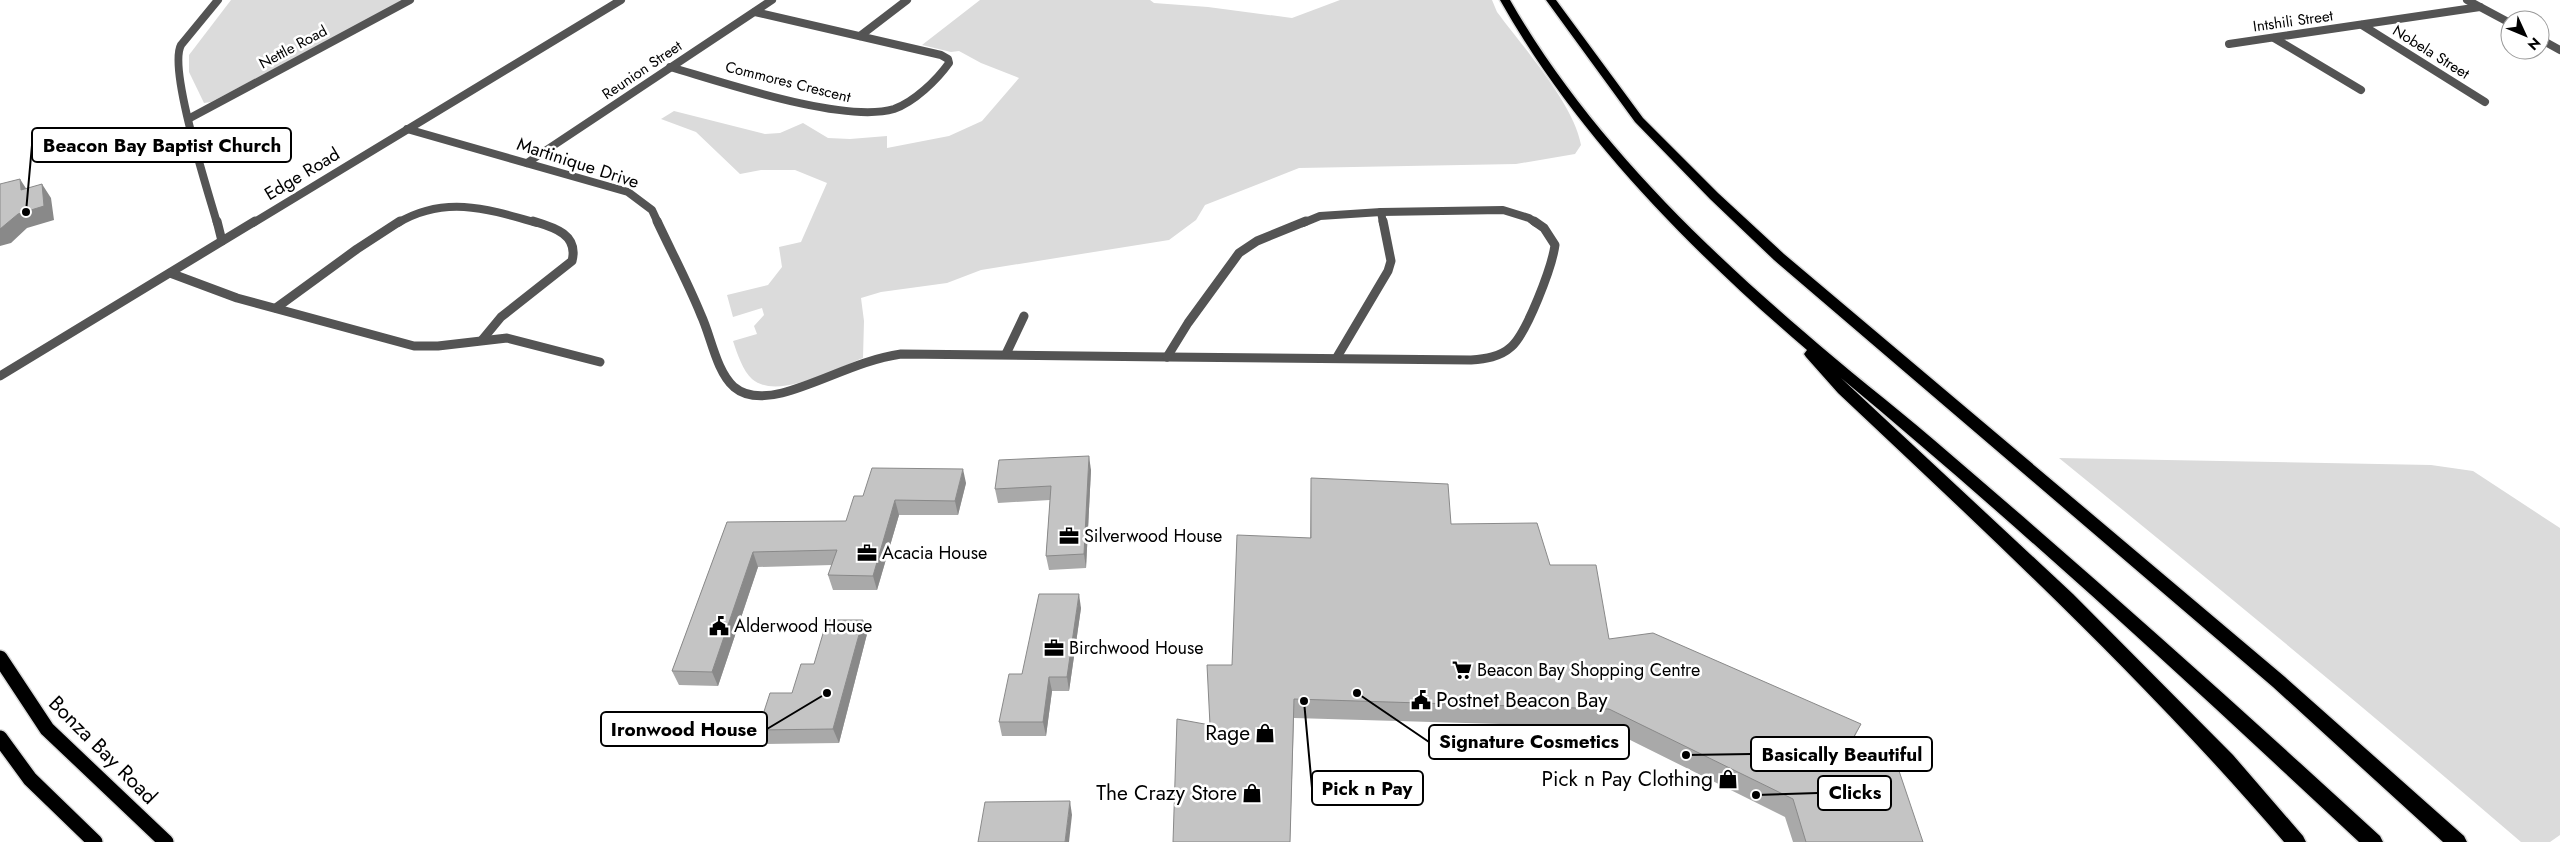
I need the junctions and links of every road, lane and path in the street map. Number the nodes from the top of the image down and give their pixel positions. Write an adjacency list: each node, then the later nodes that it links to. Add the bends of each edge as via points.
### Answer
1 (218, 0): 19 (street, via 177,52 182,94)
2 (410, 0): 19 (street, Nettle Road)
3 (621, 0): 20 (street, Edge Road)
4 (772, 0): 10 (street, Reunion Street)
5 (907, 0): 13 (street)
6 (1505, 0): 27 (highway, via 1541,60 1591,124 1720,263)
7 (1551, 0): 40 (highway, via 1639,120 1779,257 2279,682)
8 (2468, 0): 9 (street)
9 (2480, 7): 11 (street); 12 (street, Intshili Street)
10 (755, 12): 13 (street, Commores Crescent); 16 (street, Reunion Street)
11 (2500, 18)
12 (2362, 25): 14 (street, Intshili Street); 18 (street, Nobela Street)
13 (860, 36): 16 (street, Commores Crescent, via 941,56 949,63 902,105 870,113 837,110)
14 (2274, 38): 15 (street, Intshili Street); 17 (street)
15 (2230, 44)
16 (670, 67): 21 (street, Reunion Street)
17 (2361, 90)
18 (2485, 102)
19 (190, 118): 23 (street)
20 (407, 129): 21 (street, Martinique Drive); 23 (street, Edge Road)
21 (526, 163): 29 (street, Martinique Drive, via 628,192 652,210 730,383 746,394 791,391 860,361 880,356)
22 (1381, 212): 30 (street, via 1320,216 1248,246 1188,323); 31 (street, via 1390,251 1389,266); 31 (street, Martinique Drive, via 1513,211 1544,228 1551,236 1556,252 1515,346 1506,352 1492,358 1472,360)
23 (222, 241): 24 (street, Edge Road)
24 (170, 273): 25 (street, via 237,298); 33 (street, Edge Road)
25 (276, 308): 28 (street, via 414,346 439,347); 28 (street, via 402,220 428,208 466,206 560,230 573,245 575,254 572,262 501,316)
26 (1024, 316): 29 (street)
27 (1798, 334): 38 (highway, via 1817,362 1843,390 2067,599 2226,761); 39 (highway, via 2058,556)
28 (482, 340): 32 (street, via 519,340)
29 (1006, 354): 30 (street, Martinique Drive)
30 (1167, 357): 31 (street, Martinique Drive)
31 (1337, 357)
32 (600, 362)
33 (0, 376)
34 (0, 658): 37 (main road, Bonza Bay Road, via 47,729)
35 (0, 738): 36 (main road, via 30,779)
36 (95, 842)
37 (166, 842)
38 (2296, 842)
39 (2373, 842)
40 (2457, 842)

